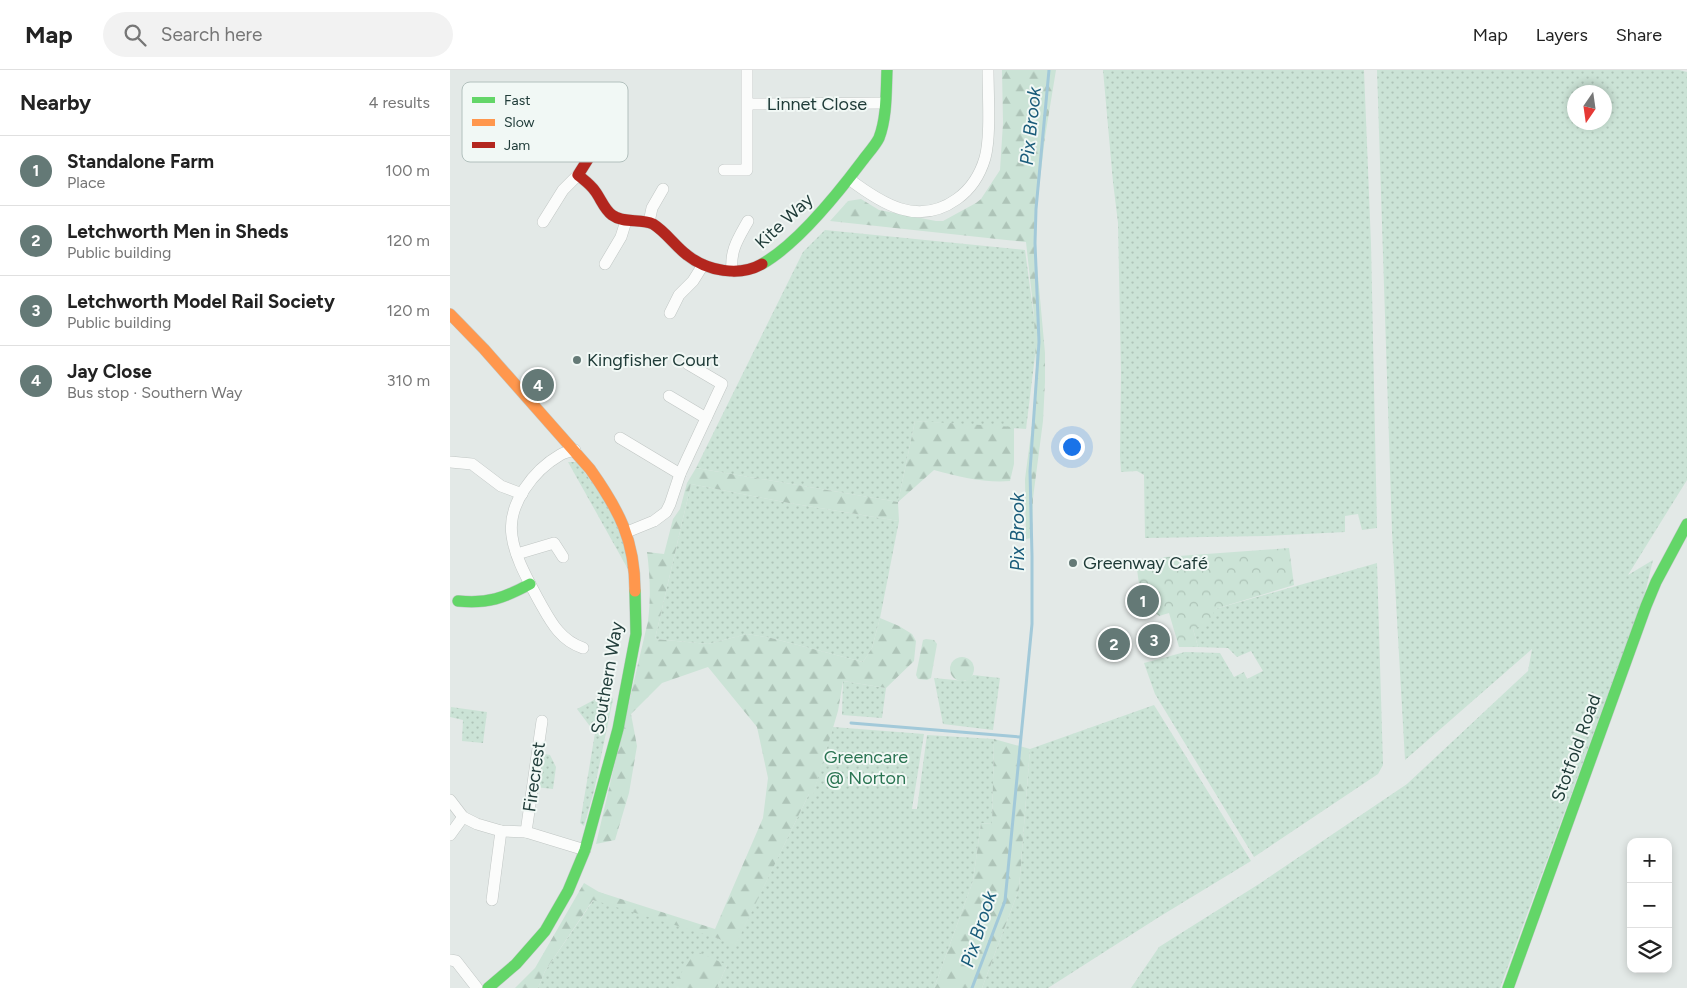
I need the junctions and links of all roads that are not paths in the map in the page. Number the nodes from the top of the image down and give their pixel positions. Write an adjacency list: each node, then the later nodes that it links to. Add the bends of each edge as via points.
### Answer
1 (747, 70): 5 (street, Linnet Close)
2 (887, 70): 4 (street, Kite Way)
3 (988, 70): 9 (street, via 985,158 979,175 963,195 940,208 918,212 887,204)
4 (885, 103): 5 (street, Linnet Close); 9 (street, Kite Way, via 884,122 878,140)
5 (748, 104): 7 (street, Linnet Close, via 747,170)
6 (586, 162): 8 (street)
7 (724, 170)
8 (578, 176): 11 (street, via 591,186 611,215); 13 (street, via 563,190)
9 (850, 179): 17 (street, Kite Way, via 774,257 746,270)
10 (662, 188): 14 (street)
11 (626, 221): 14 (street); 15 (street, via 621,237)
12 (748, 221): 17 (street, Kite Way, via 733,248)
13 (543, 222)
14 (649, 222): 16 (street, Kite Way)
15 (605, 264)
16 (703, 265): 17 (street, Kite Way); 18 (street, via 679,295)
17 (732, 271)
18 (670, 313)
19 (450, 314): 24 (street, Southern Way)
20 (688, 364): 22 (street, via 722,384)
21 (668, 396): 22 (street)
22 (706, 418): 26 (street)
23 (620, 438): 26 (street)
24 (575, 450): 27 (street, via 561,454 544,468); 29 (street, Southern Way, via 604,489)
25 (450, 462): 27 (street, via 472,464 502,486)
26 (680, 474): 29 (street, via 666,512 654,521)
27 (522, 494): 30 (street, via 512,526)
28 (1687, 524): 46 (street, Stotfold Road, via 1646,606)
29 (627, 532): 41 (street, Southern Way, via 635,568 636,634 618,729)
30 (516, 554): 31 (street, via 554,543); 32 (street)
31 (563, 557)
32 (530, 584): 33 (street, via 489,603); 34 (street, via 559,633)
33 (458, 601)
34 (584, 648)
35 (542, 721): 39 (street, Firecrest)
36 (450, 800): 37 (street)
37 (463, 817): 38 (street, Firecrest); 40 (street)
38 (501, 830): 39 (street, Firecrest); 42 (street)
39 (526, 832): 41 (street, Firecrest)
40 (450, 835)
41 (584, 850): 45 (street, Southern Way, via 568,891 545,931 516,964)
42 (492, 900)
43 (450, 960): 44 (street, via 456,961)
44 (477, 988)
45 (488, 988)
46 (1508, 988)

